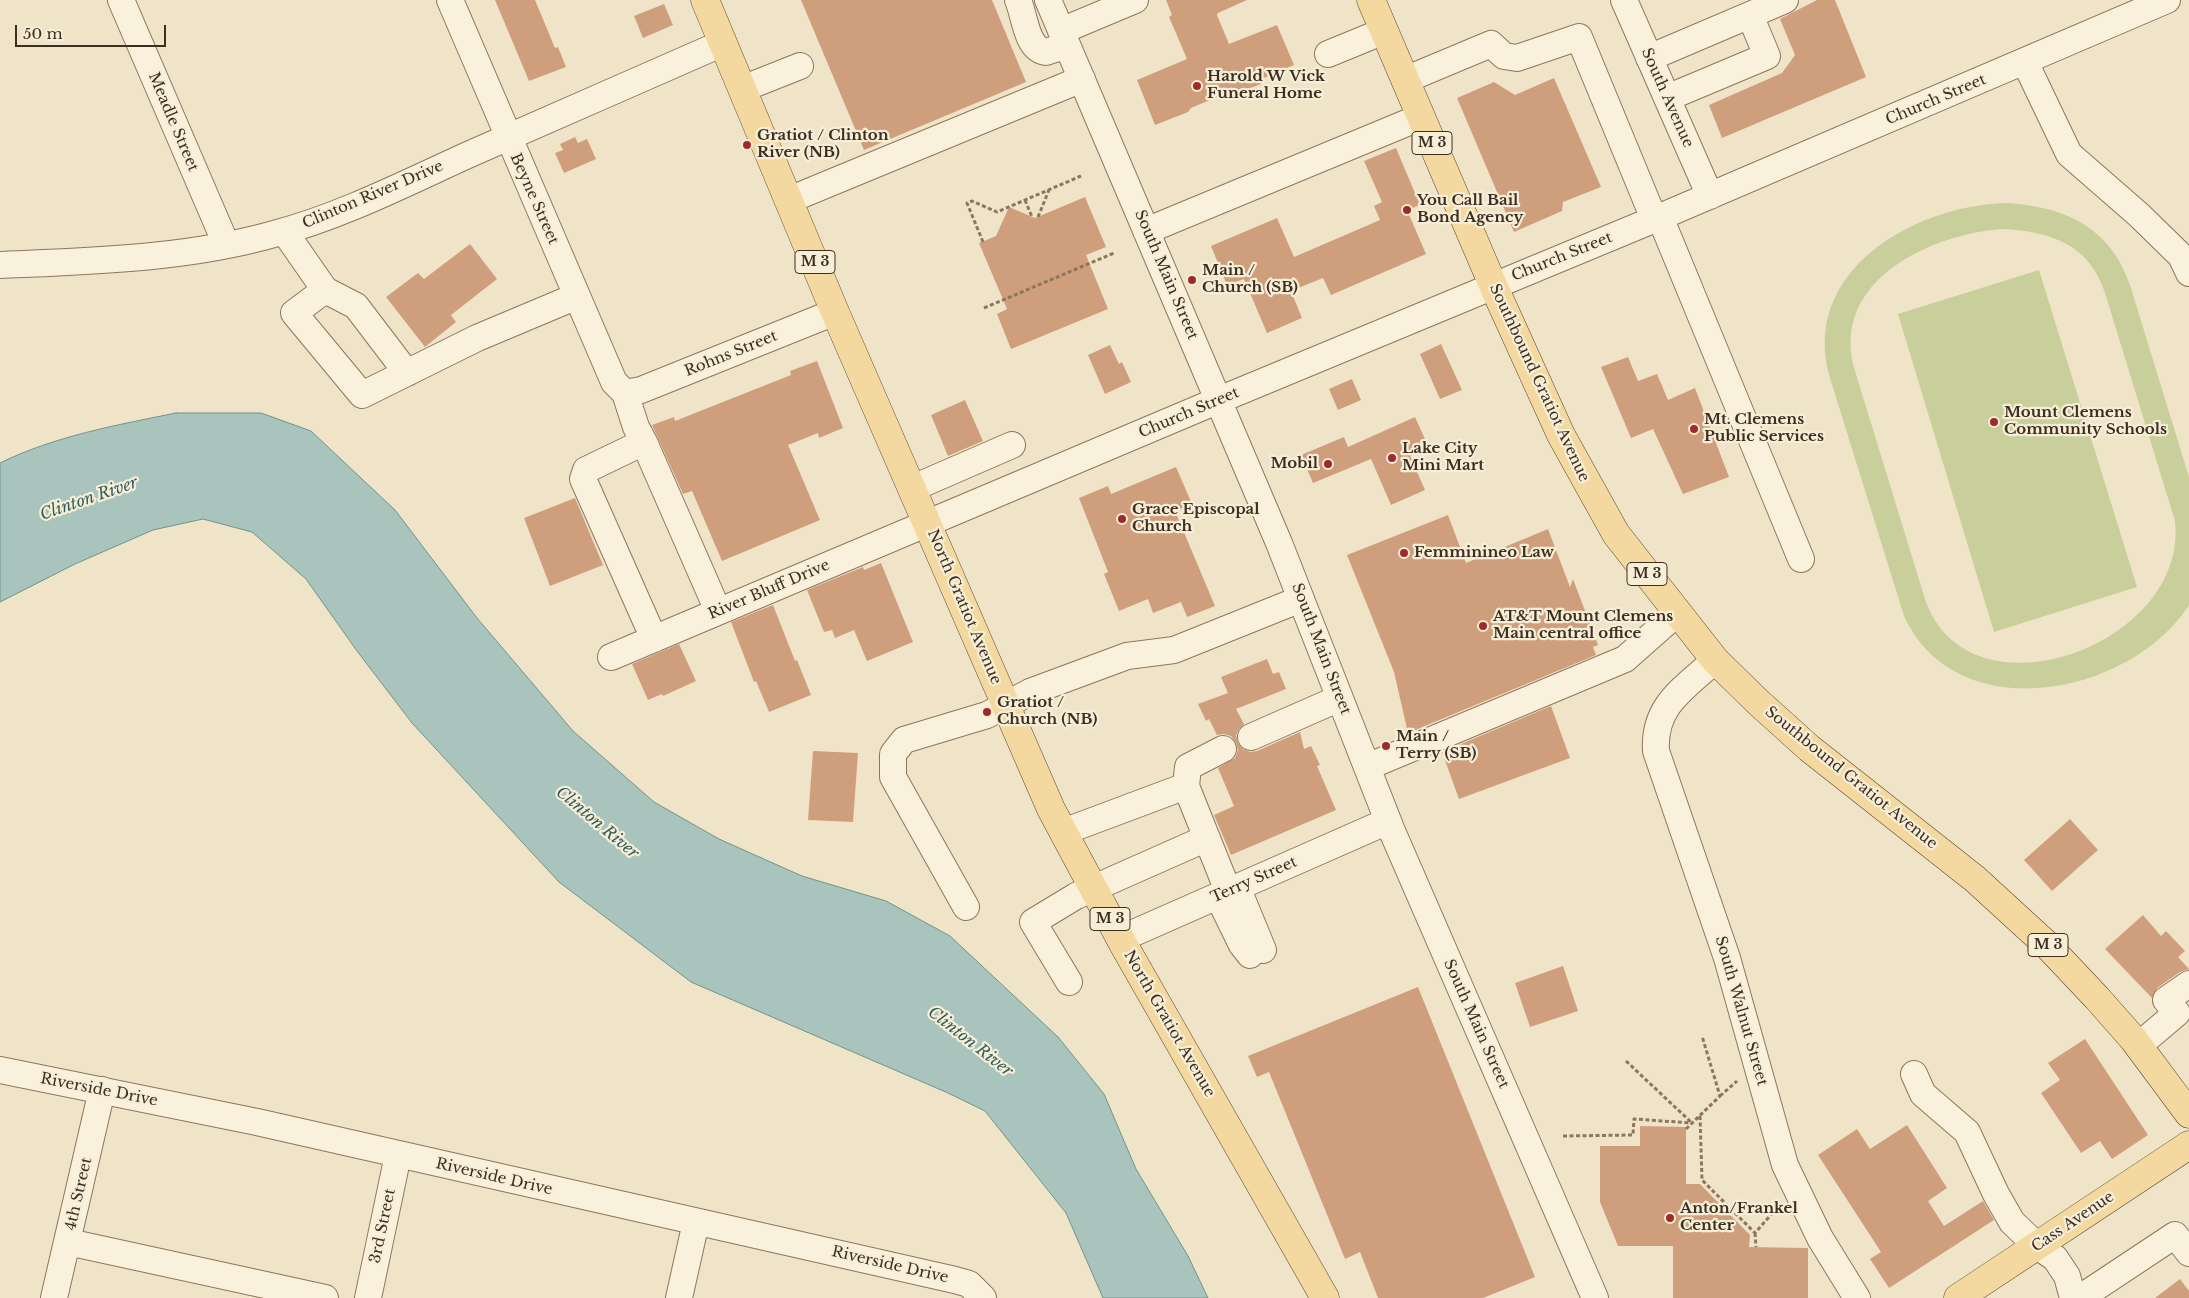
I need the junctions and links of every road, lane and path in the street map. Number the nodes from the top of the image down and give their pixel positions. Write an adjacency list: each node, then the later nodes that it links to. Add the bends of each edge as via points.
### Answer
1 (121, 0): 36 (street, Meadle Street)
2 (450, 0): 24 (street, Beyne Street)
3 (705, 0): 14 (main road, North Gratiot Avenue / M 3)
4 (1018, 0): 13 (street, via 1030,40 1038,49 1046,52)
5 (1048, 0): 13 (street, South Main Street)
6 (1136, 0): 13 (street)
7 (1371, 0): 12 (main road, Southbound Gratiot Avenue / M 3)
8 (1624, 0): 16 (street, South Avenue)
9 (1785, 0): 11 (street)
10 (2168, 0): 17 (street, Church Street)
11 (1750, 15): 16 (street); 22 (street, via 1767,56)
12 (1384, 31): 15 (street); 20 (main road, Southbound Gratiot Avenue / M 3)
13 (1064, 38): 19 (street, South Main Street)
14 (723, 44): 21 (main road, North Gratiot Avenue / M 3); 24 (street, Clinton River Drive)
15 (1328, 54)
16 (1650, 58): 22 (street, South Avenue)
17 (2025, 62): 27 (street, Church Street); 39 (street, via 2069,154 2181,256)
18 (800, 66): 21 (street)
19 (1082, 78): 28 (street); 34 (street, South Main Street)
20 (1405, 80): 23 (main road, Southbound Gratiot Avenue / M 3); 32 (street, via 1491,44 1504,56 1517,58 1579,37)
21 (742, 89): 28 (main road, North Gratiot Avenue / M 3)
22 (1667, 98): 27 (street, South Avenue)
23 (1421, 117): 34 (street); 40 (main road, Southbound Gratiot Avenue / M 3)
24 (508, 138): 33 (street, Clinton River Drive, via 360,204); 42 (street, Beyne Street)
25 (1081, 176): 26 (path)
26 (1049, 190): 29 (path); 30 (path)
27 (1710, 196): 32 (street, Church Street)
28 (788, 200): 44 (main road, North Gratiot Avenue / M 3)
29 (1024, 200): 30 (path, via 1032,217); 35 (path, via 997,212 972,201 967,203)
30 (1040, 212): 31 (path)
31 (1038, 217)
32 (1657, 218): 40 (street, Church Street); 52 (street)
33 (284, 231): 36 (street, Clinton River Drive); 41 (street)
34 (1146, 231): 47 (street, South Main Street)
35 (983, 242)
36 (226, 244): 38 (street, Clinton River Drive, via 194,251 105,260)
37 (1114, 253): 43 (path)
38 (0, 265)
39 (2189, 273)
40 (1492, 286): 47 (street, Church Street); 55 (main road, Southbound Gratiot Avenue / M 3, via 1586,483 1616,534)
41 (325, 290): 45 (street, via 356,306); 45 (street, via 294,313 362,395)
42 (576, 296): 45 (street, via 477,338); 46 (street, Beyne Street, via 614,382)
43 (984, 308)
44 (835, 312): 46 (street, Rohns Street, via 641,390); 50 (main road, North Gratiot Avenue / M 3)
45 (407, 373)
46 (625, 393): 48 (street, Beyne Street)
47 (1219, 400): 51 (street, Church Street); 53 (street, South Main Street)
48 (644, 442): 54 (street, Beyne Street); 56 (street, via 586,470 583,479)
49 (1012, 445): 50 (street)
50 (913, 488): 51 (main road, North Gratiot Avenue / M 3)
51 (928, 523): 54 (street, River Bluff Drive); 60 (main road, North Gratiot Avenue / M 3)
52 (1801, 559)
53 (1301, 599): 59 (street, South Main Street); 60 (street, via 1174,650 1127,656 1030,692)
54 (718, 611): 56 (street, River Bluff Drive)
55 (1677, 613): 58 (main road, Southbound Gratiot Avenue / M 3); 63 (street, via 1625,659)
56 (654, 639): 57 (street, River Bluff Drive)
57 (611, 657)
58 (1716, 660): 76 (main road, Southbound Gratiot Avenue / M 3, via 1809,748 1975,879 2046,944); 105 (street, South Walnut Street, via 1665,707 1655,738 1658,761 1727,958 1785,1165 1820,1238)
59 (1340, 698): 61 (street); 63 (street, South Main Street)
60 (1007, 706): 66 (main road, North Gratiot Avenue / M 3); 70 (street, via 987,716 904,740 893,754 893,777)
61 (1251, 737)
62 (1223, 749): 64 (street, via 1188,767)
63 (1367, 767): 65 (street, South Main Street)
64 (1186, 786): 66 (street); 67 (street)
65 (1388, 821): 69 (street, Terry Street); 104 (street, South Main Street)
66 (1063, 832): 68 (main road, North Gratiot Avenue / M 3)
67 (1207, 838): 68 (street); 69 (street)
68 (1093, 888): 71 (main road, North Gratiot Avenue / M 3); 73 (street, via 1033,922)
69 (1228, 891): 71 (street, Terry Street); 72 (street)
70 (966, 907)
71 (1120, 939): 103 (main road, North Gratiot Avenue / M 3)
72 (1257, 953)
73 (1068, 982)
74 (2189, 984): 76 (street, via 2166,1000 2177,1013)
75 (1702, 1036): 82 (path)
76 (2138, 1046): 83 (main road, Southbound Gratiot Avenue / M 3)
77 (1626, 1061): 85 (path)
78 (0, 1070): 81 (street, Riverside Drive)
79 (1914, 1074): 94 (street, via 1923,1094 1968,1132 2012,1222)
80 (1737, 1081): 82 (path)
81 (102, 1090): 89 (street, Riverside Drive); 93 (street, 4th Street)
82 (1720, 1096): 84 (path)
83 (2189, 1114)
84 (1700, 1116): 85 (path); 92 (path, via 1702,1180)
85 (1692, 1123): 86 (path); 87 (path, via 1634,1119 1633,1135)
86 (1686, 1129)
87 (1563, 1136)
88 (2189, 1145): 94 (main road, Cass Avenue)
89 (398, 1155): 91 (street, Riverside Drive); 100 (street, 3rd Street)
90 (1775, 1210): 92 (path)
91 (696, 1222): 101 (street); 102 (street, Riverside Drive, via 955,1280 969,1284)
92 (1755, 1233): 95 (path)
93 (68, 1242): 98 (street, 4th Street); 99 (street)
94 (2037, 1246): 97 (main road, Cass Avenue); 107 (street, via 2055,1258 2067,1276)
95 (1756, 1247)
96 (2189, 1253): 108 (street, via 2175,1235)
97 (1987, 1290): 106 (main road, Cass Avenue)
98 (54, 1298)
99 (325, 1298)
100 (368, 1298)
101 (679, 1298)
102 (983, 1298)
103 (1325, 1298)
104 (1595, 1298)
105 (1857, 1298)
106 (1958, 1298)
107 (2072, 1298)
108 (2080, 1298)

